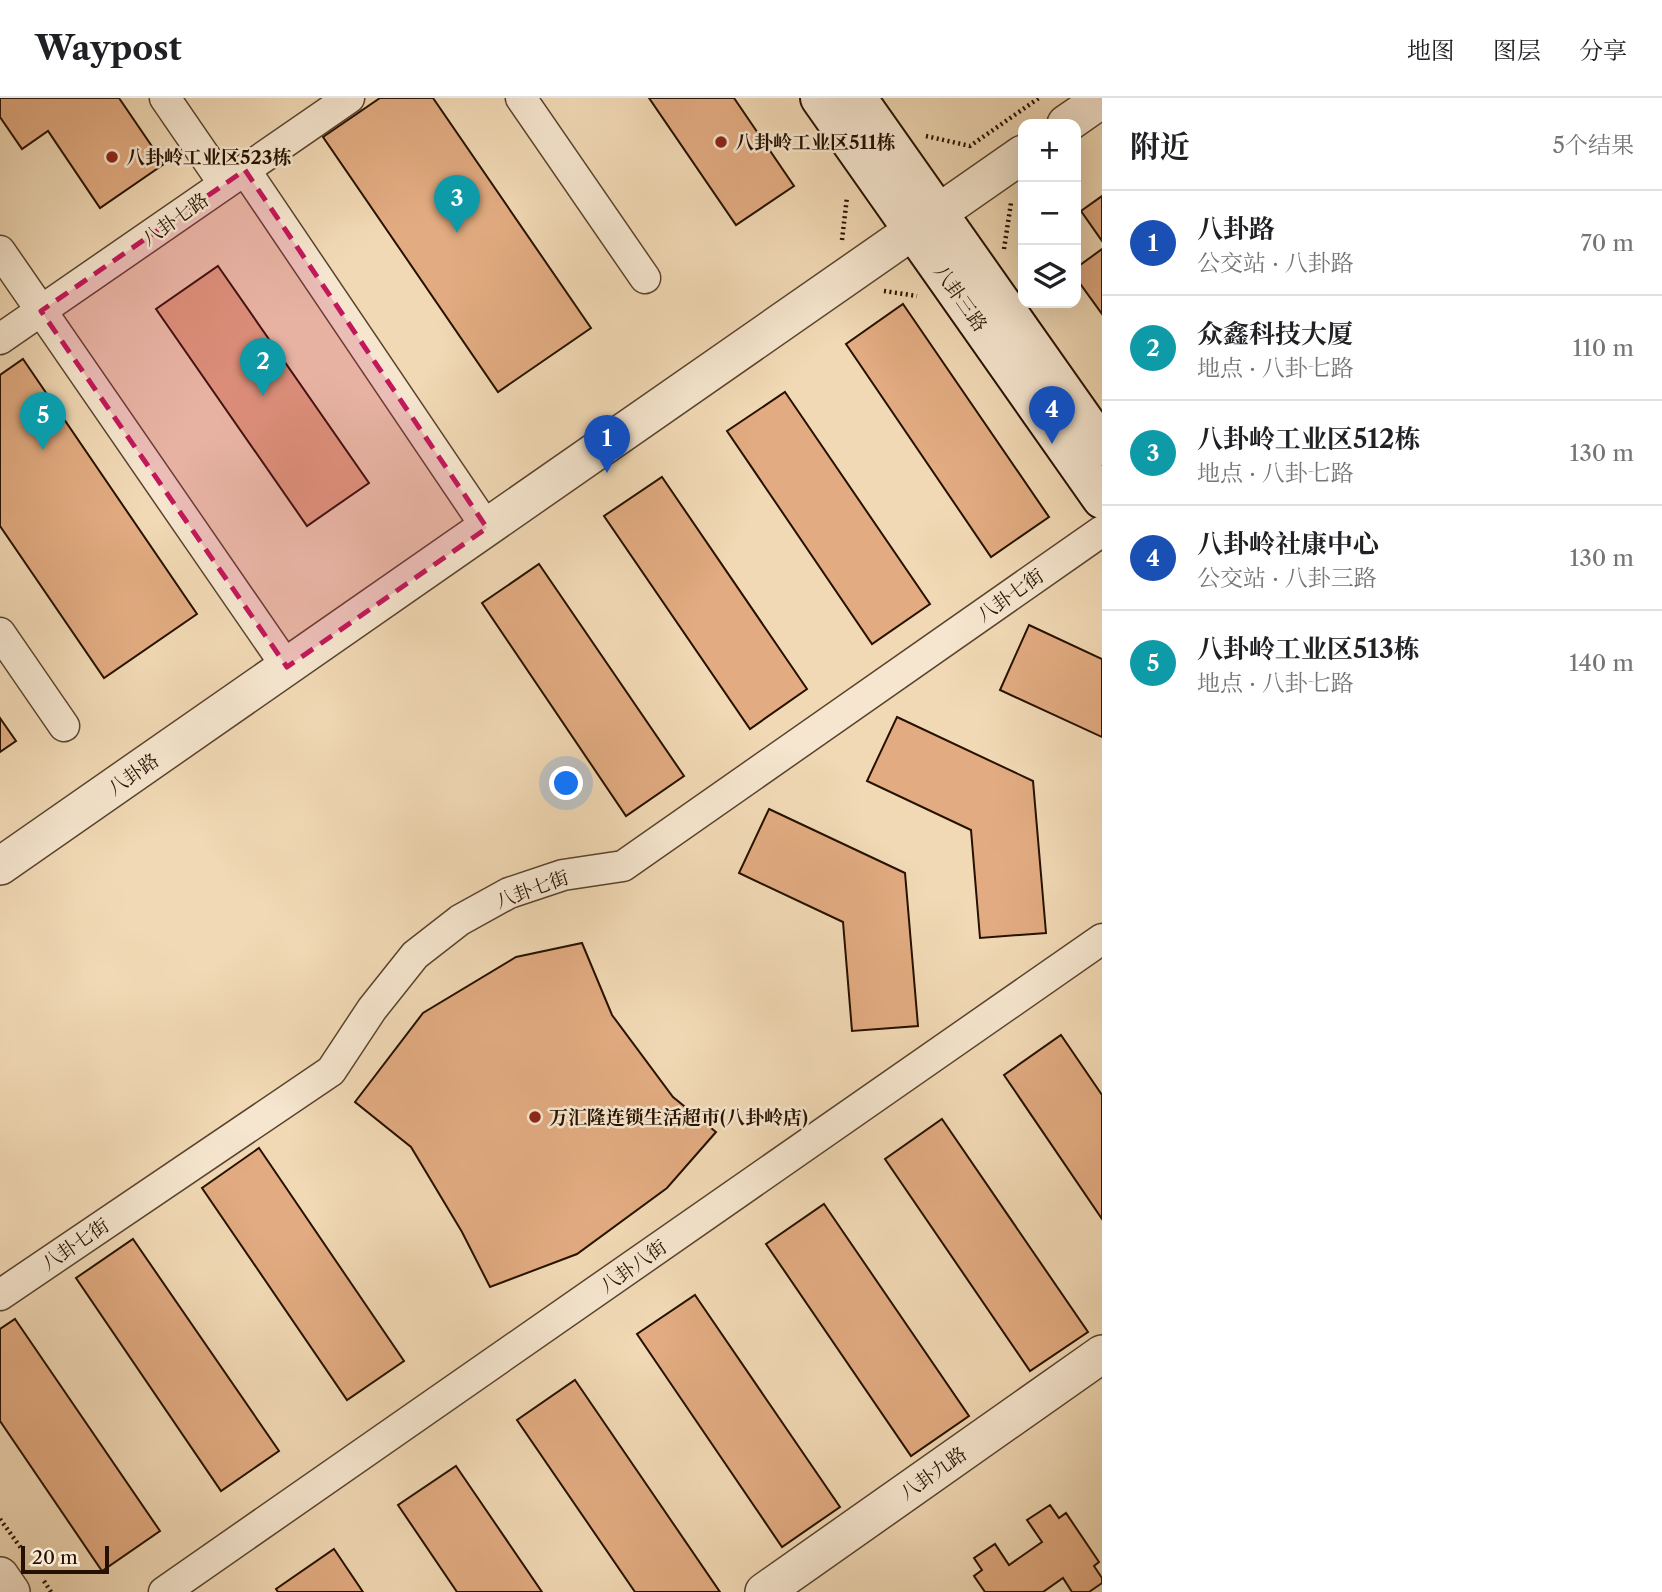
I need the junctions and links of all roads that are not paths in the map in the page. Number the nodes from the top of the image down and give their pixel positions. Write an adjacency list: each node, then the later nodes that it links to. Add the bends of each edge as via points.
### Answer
1 (165, 98): 9 (street)
2 (349, 98): 9 (street, 八卦七路)
3 (521, 98): 12 (street)
4 (820, 98): 10 (main road, 八卦三路)
5 (857, 98): 10 (main road, 八卦三路)
6 (1102, 99): 7 (street)
7 (1073, 119)
8 (1018, 158): 10 (street, 八卦路)
9 (234, 177): 13 (street, 八卦七路); 17 (street)
10 (927, 222): 15 (main road, 八卦三路); 16 (main road, 八卦三路); 17 (street, 八卦路)
11 (0, 251): 13 (street)
12 (645, 278)
13 (41, 311): 14 (street, 八卦七路); 20 (street)
14 (0, 340)
15 (1102, 446)
16 (1102, 499)
17 (487, 528): 20 (street, 八卦路)
18 (1102, 531): 24 (street, 八卦七街, via 623,866 563,874 509,893 460,920 415,955 331,1071)
19 (0, 633): 21 (street)
20 (287, 667): 22 (street, 八卦路)
21 (64, 726)
22 (0, 866)
23 (1102, 939): 28 (street, 八卦八街)
24 (0, 1295)
25 (1102, 1354): 29 (street, 八卦九路)
26 (0, 1576): 27 (street)
27 (11, 1592)
28 (164, 1592)
29 (764, 1592)

